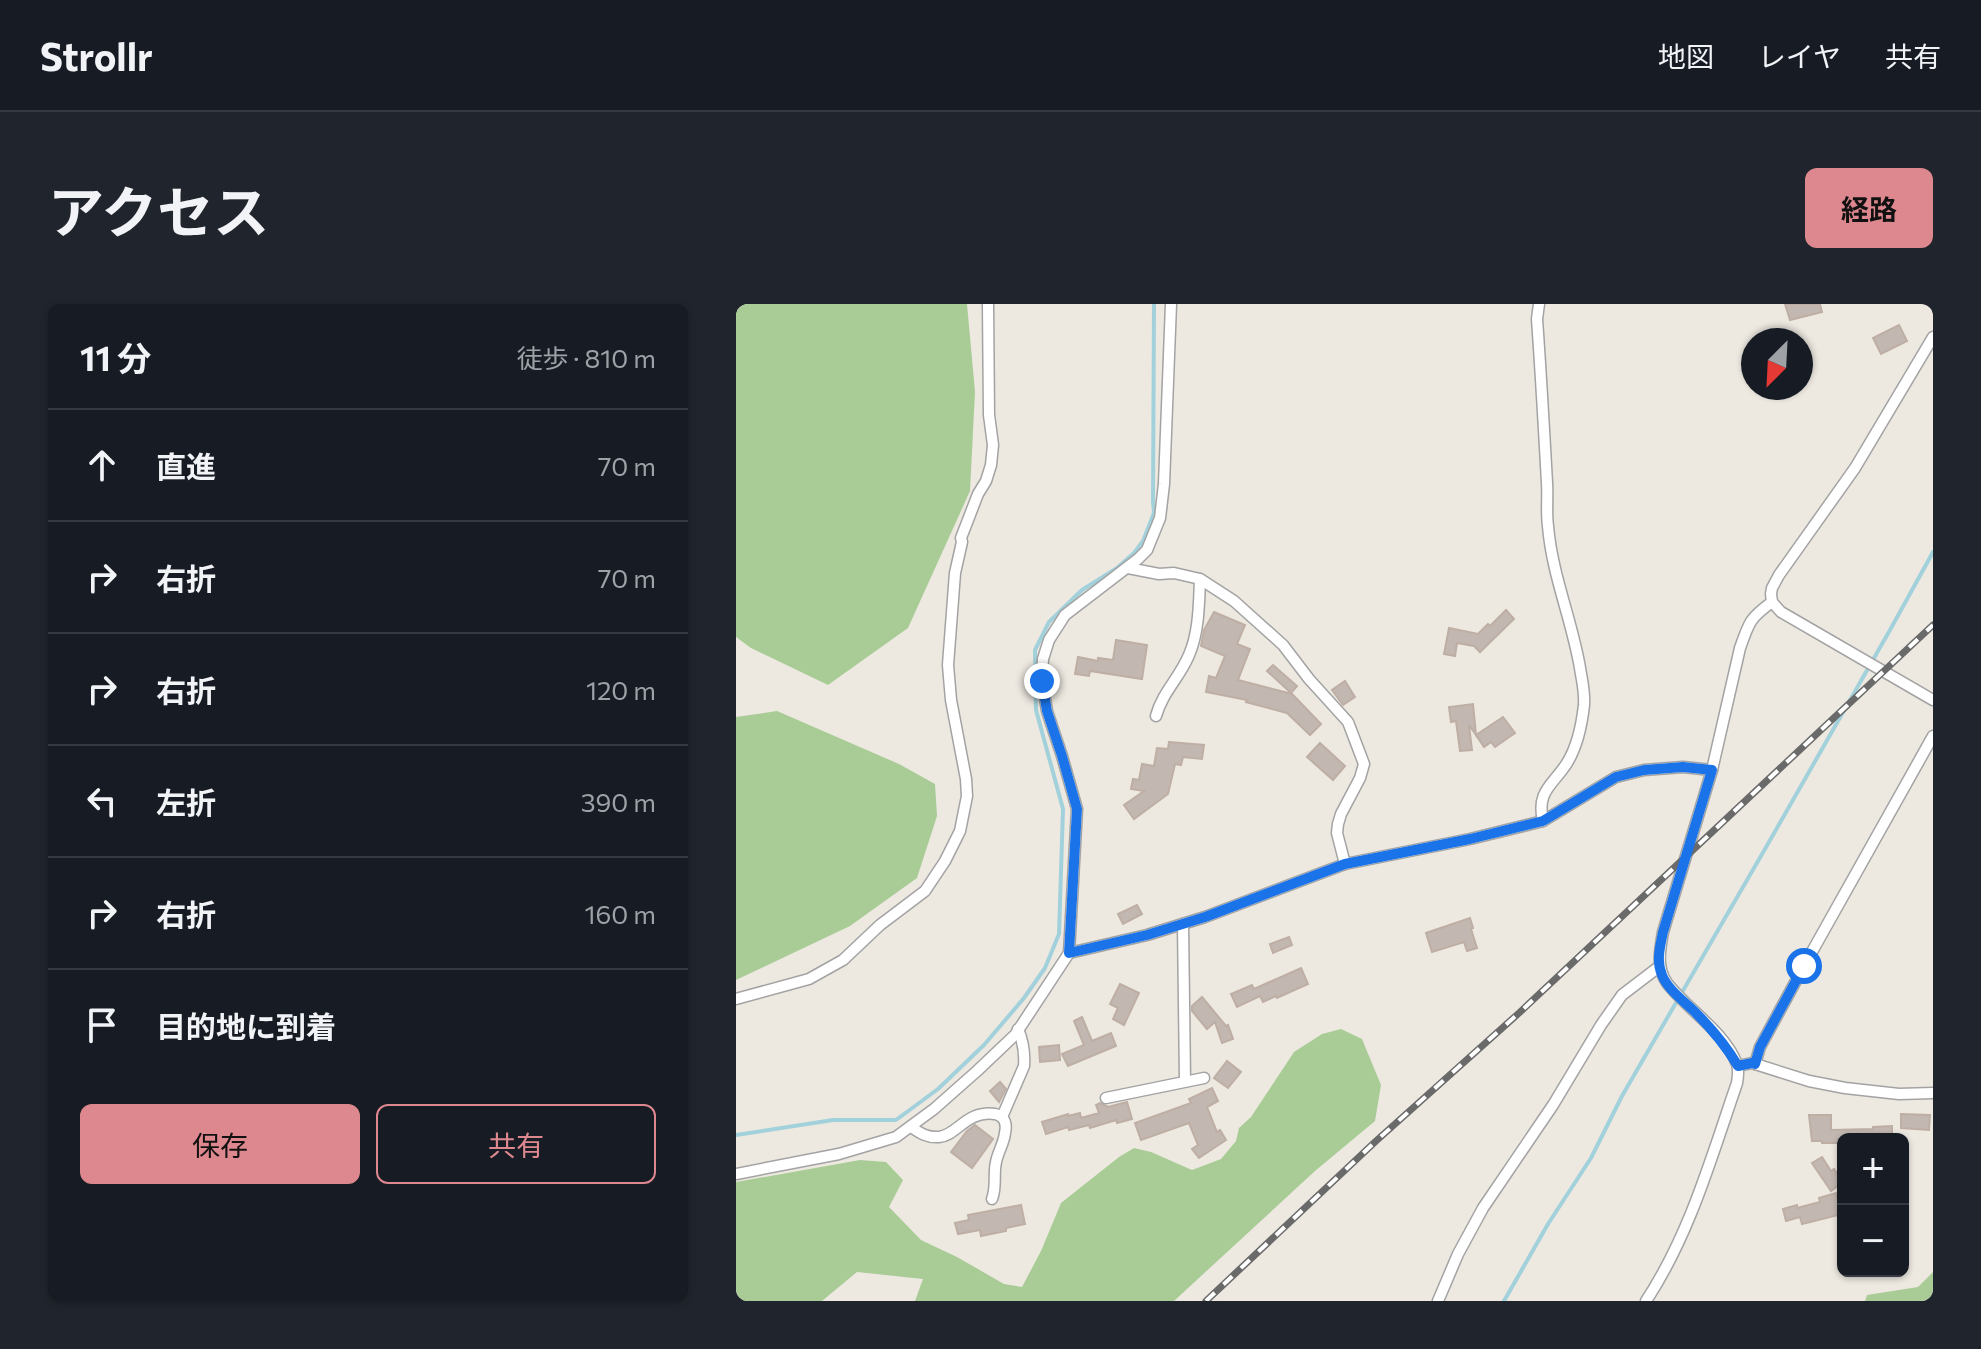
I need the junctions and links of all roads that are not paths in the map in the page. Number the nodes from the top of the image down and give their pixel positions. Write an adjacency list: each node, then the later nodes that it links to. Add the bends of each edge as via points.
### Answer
1 (988, 304): 17 (street, via 991,465 961,538 948,665 966,779 960,831 925,891 843,960 809,979)
2 (1171, 304): 5 (street, via 1160,518 1147,550)
3 (1539, 304): 12 (street, via 1547,526 1584,696 1574,748 1540,807)
4 (1933, 337): 7 (street, via 1855,468 1779,575)
5 (1128, 568): 6 (street); 15 (street, via 1065,615 1043,659 1047,711 1077,809)
6 (1200, 579): 9 (street, via 1190,655); 13 (street, via 1283,645 1348,722 1364,764 1338,824)
7 (1772, 602): 8 (street); 11 (street, via 1754,615 1740,648)
8 (1933, 700)
9 (1156, 716)
10 (1933, 736): 19 (street)
11 (1712, 770): 12 (street, via 1683,767 1616,777); 16 (street, via 1663,932)
12 (1543, 821): 13 (street)
13 (1345, 864): 14 (street)
14 (1183, 924): 15 (street); 22 (street)
15 (1069, 953): 18 (street)
16 (1660, 966): 20 (street, via 1673,991 1716,1034); 29 (street, via 1622,995 1601,1025 1483,1208)
17 (736, 999)
18 (1018, 1029): 25 (street, via 1024,1066); 26 (street)
19 (1755, 1064): 20 (street); 23 (street, via 1834,1086)
20 (1738, 1066): 30 (street, via 1737,1083 1687,1228)
21 (1204, 1078): 22 (street)
22 (1185, 1081): 24 (street)
23 (1933, 1093)
24 (1106, 1098)
25 (1002, 1117): 26 (street, via 975,1115 942,1137 924,1136); 28 (street, via 1006,1129)
26 (911, 1127): 27 (street, via 896,1137 839,1154)
27 (736, 1174)
28 (992, 1199)
29 (1438, 1301)
30 (1646, 1301)

